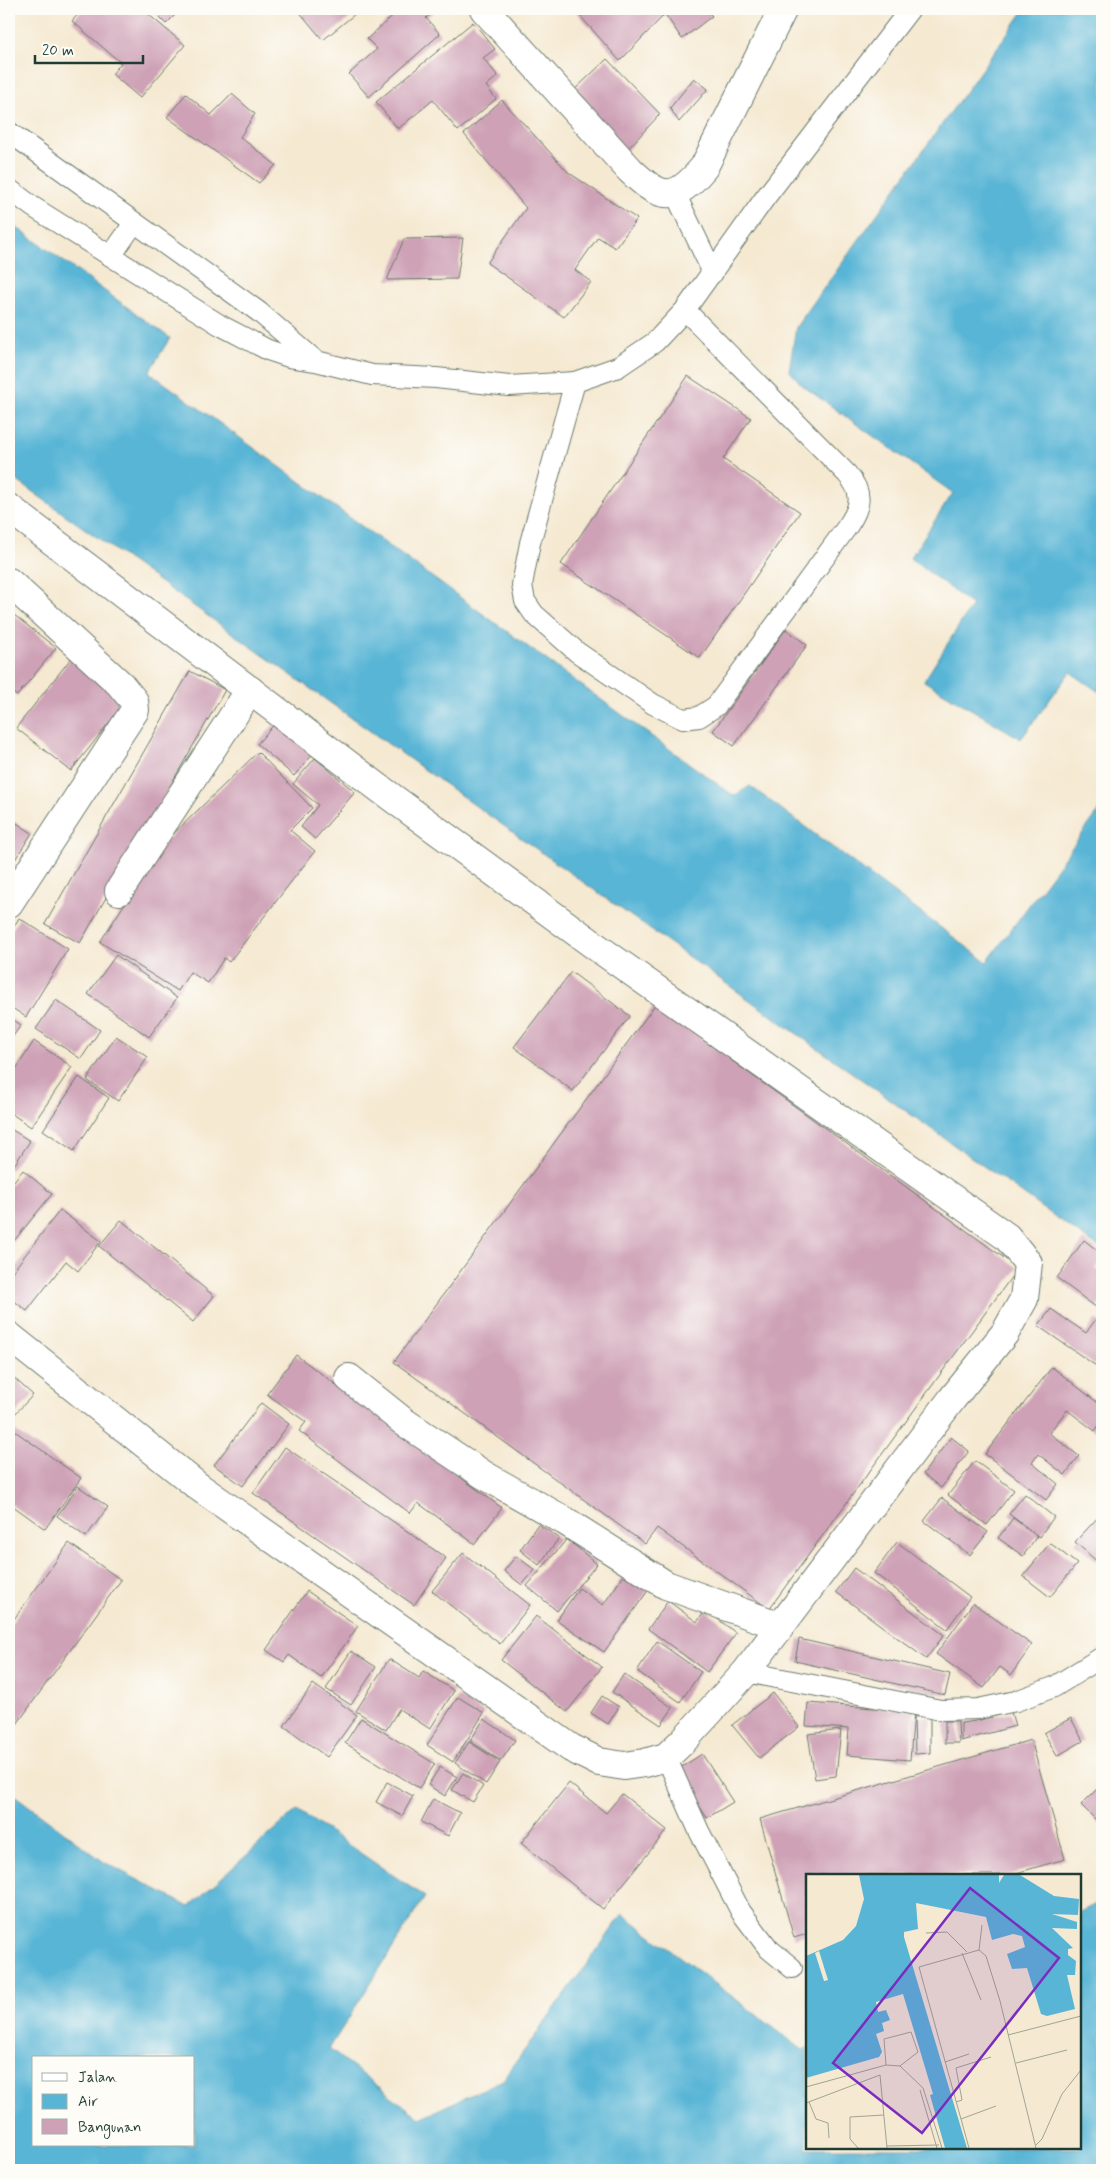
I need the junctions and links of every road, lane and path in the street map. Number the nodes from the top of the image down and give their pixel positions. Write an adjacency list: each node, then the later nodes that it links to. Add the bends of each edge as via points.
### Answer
1 (484, 9): 6 (street, via 641,181 662,194)
2 (783, 9): 6 (street, via 704,167)
3 (910, 9): 9 (lane, via 765,198)
4 (9, 132): 7 (lane)
5 (9, 188): 8 (lane)
6 (675, 193): 9 (lane)
7 (134, 223): 8 (lane); 11 (lane, via 259,312)
8 (111, 256): 11 (lane, via 249,341 289,357)
9 (713, 273): 10 (lane)
10 (685, 310): 12 (lane, via 655,342 618,367); 12 (lane, via 852,479 857,485 859,498 857,512 830,551 716,706 699,717 683,719 653,704 578,652 534,614 525,601 522,585 530,543)
11 (316, 361): 12 (lane, via 372,375 509,386)
12 (575, 382)
13 (9, 508): 15 (street)
14 (9, 582): 17 (street, via 120,684 134,701 134,710)
15 (250, 690): 16 (street); 20 (street, via 590,942 1008,1236 1028,1263 1024,1299 1004,1333)
16 (119, 891)
17 (9, 903)
18 (9, 1336): 23 (street, via 199,1487 571,1748 599,1762 624,1766)
19 (349, 1378): 20 (street, via 404,1422 484,1475 666,1585)
20 (780, 1626): 22 (street)
21 (1102, 1657): 22 (lane, via 1054,1687 1016,1701 978,1709 941,1710)
22 (746, 1672): 23 (street)
23 (666, 1757): 24 (lane, via 699,1831 742,1912 769,1949)
24 (792, 1968)

